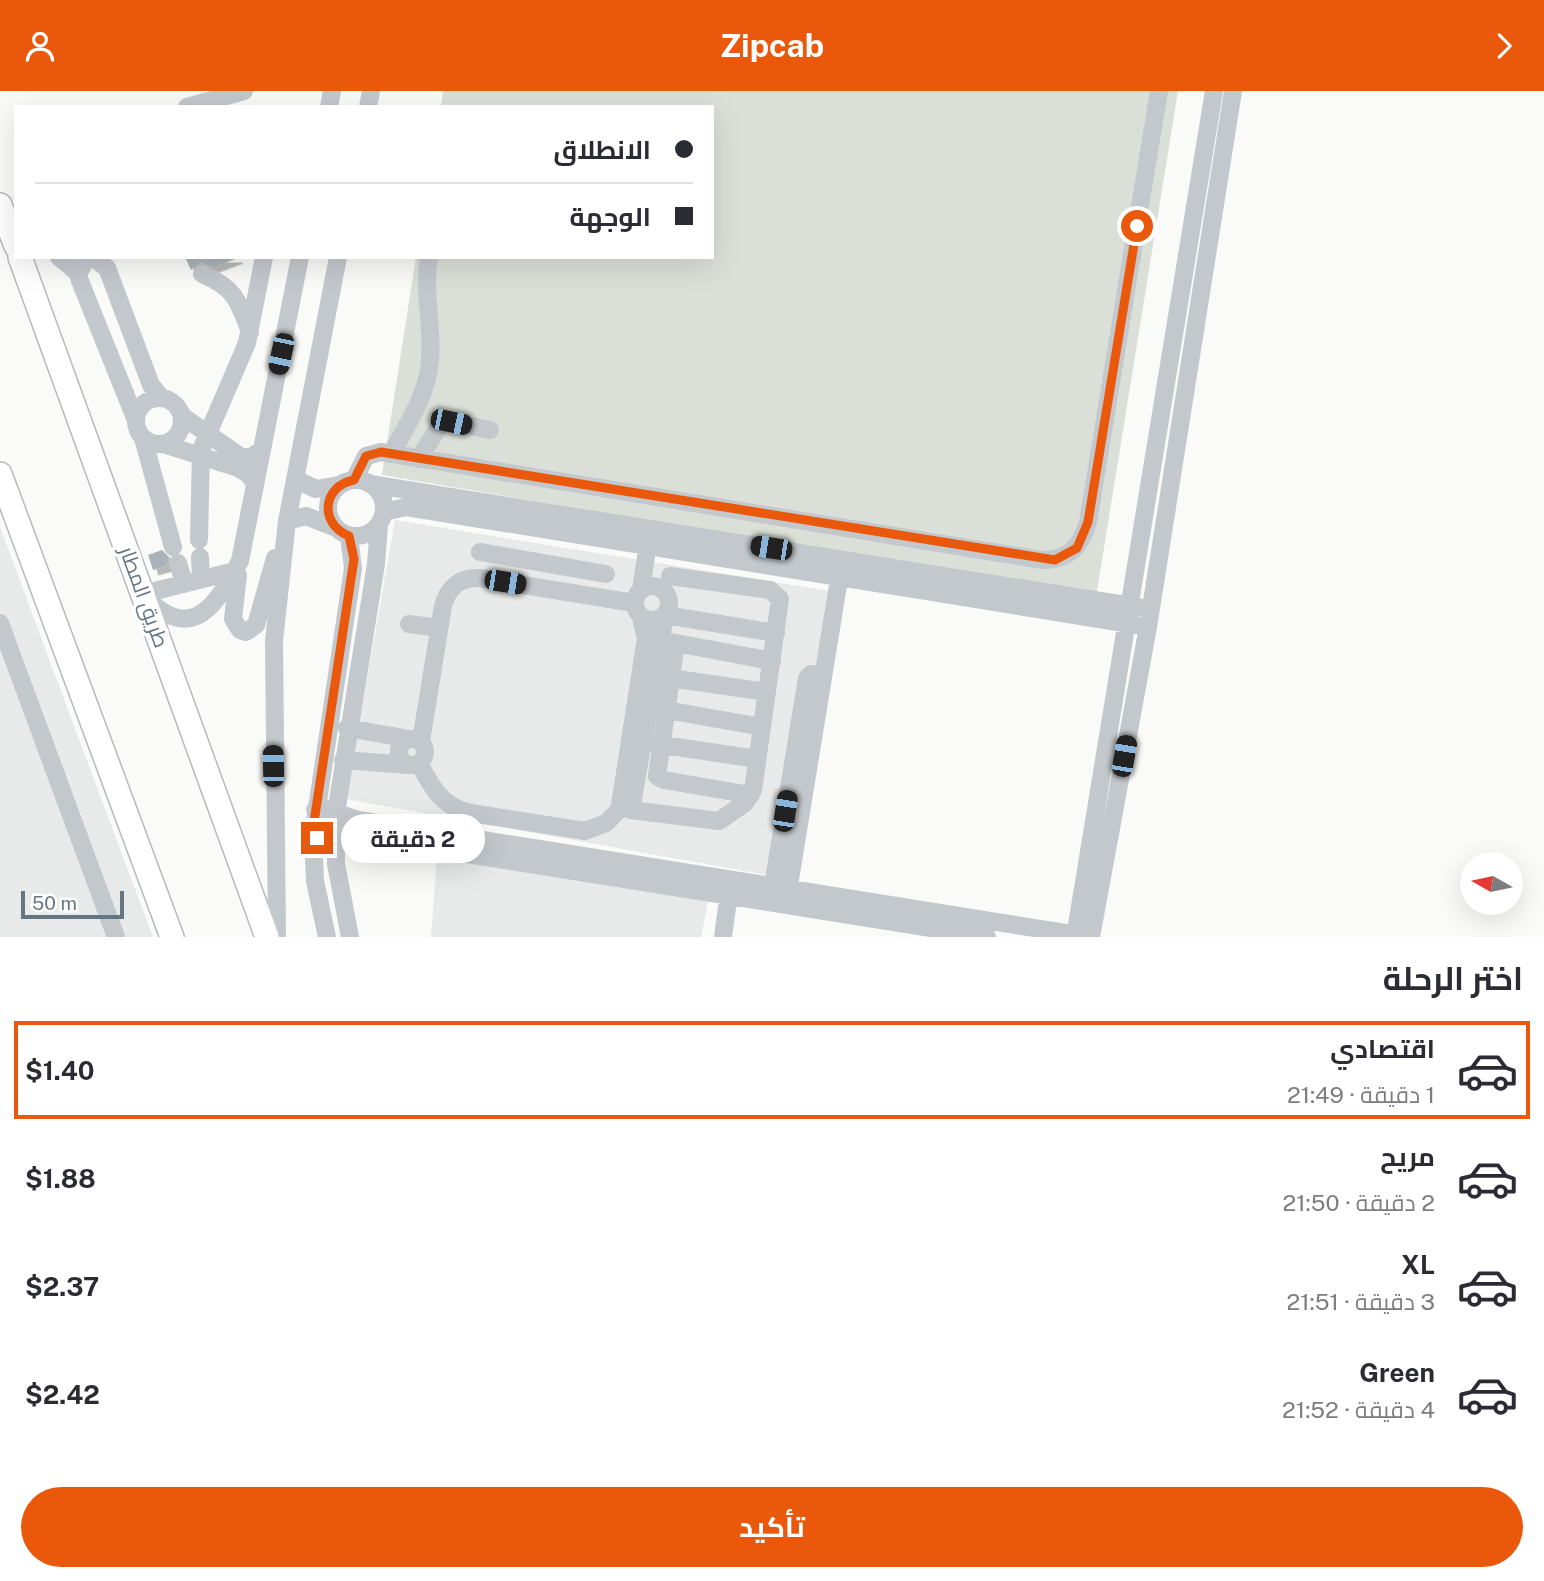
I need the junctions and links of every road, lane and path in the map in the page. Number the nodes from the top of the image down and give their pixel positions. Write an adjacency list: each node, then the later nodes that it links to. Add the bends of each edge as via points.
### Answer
1 (244, 91): 5 (street)
2 (1158, 91): 28 (street, via 1088,522 1077,548 1067,555 1042,560)
3 (1214, 91): 54 (street)
4 (1233, 91): 56 (street)
5 (211, 99): 6 (street)
6 (193, 105)
7 (0, 205): 8 (main road)
8 (14, 241)
9 (21, 259): 51 (main road, طريق المطار)
10 (62, 259): 15 (street)
11 (264, 259): 17 (street)
12 (299, 259): 25 (street)
13 (338, 259): 30 (street)
14 (429, 259): 26 (street, via 425,295 429,373)
15 (78, 273): 18 (street, via 87,260 103,262 151,385); 20 (street)
16 (201, 274): 17 (street, via 221,282 234,294)
17 (250, 332): 22 (street)
18 (161, 397): 19 (street, via 175,403); 20 (street, via 141,405)
19 (182, 416): 22 (street); 24 (street, via 176,437)
20 (135, 418): 23 (street)
21 (490, 430): 28 (street, via 441,423)
22 (207, 434): 25 (street, via 241,457); 27 (street)
23 (143, 438): 24 (street); 36 (street)
24 (163, 444): 27 (street)
25 (261, 450): 31 (street)
26 (391, 454): 28 (street); 32 (street, via 366,456)
27 (200, 456): 31 (street, via 243,471); 33 (street)
28 (419, 459)
29 (0, 474): 84 (main road)
30 (295, 479): 32 (street, via 316,489); 35 (street)
31 (255, 483): 43 (street)
32 (354, 483): 34 (street, via 381,496); 37 (street, via 328,501 329,519); 38 (street)
33 (199, 516): 36 (street, via 177,525); 48 (street, via 200,548)
34 (381, 518): 37 (street, via 366,535); 38 (street, via 406,507); 67 (street)
35 (287, 520): 37 (street, via 306,516); 40 (street)
36 (166, 522): 48 (street, via 176,555)
37 (342, 531): 76 (street, via 353,568)
38 (648, 537): 39 (street); 53 (street)
39 (675, 542): 44 (street); 47 (street)
40 (283, 545): 43 (street, via 270,570 256,625 246,632 233,619); 86 (street, via 272,676)
41 (480, 552): 42 (street)
42 (509, 557): 45 (street); 49 (street)
43 (237, 566): 48 (street); 51 (street, via 218,601 198,616 166,615)
44 (841, 568): 54 (street); 81 (street)
45 (585, 570): 46 (street); 50 (street)
46 (606, 574)
47 (670, 576): 52 (street); 60 (street, via 773,591 781,603)
48 (192, 581): 51 (street)
49 (505, 582): 50 (street); 59 (street, via 473,577 454,585 445,598)
50 (582, 594): 53 (street)
51 (144, 595): 85 (main road, طريق المطار)
52 (667, 595): 53 (street, via 658,587); 55 (street)
53 (639, 604): 55 (street, via 656,621); 69 (street, via 646,638)
54 (1127, 614): 56 (street); 82 (street)
55 (665, 615): 60 (street); 61 (street)
56 (1149, 618): 82 (street)
57 (0, 623): 83 (street)
58 (410, 624): 59 (street)
59 (439, 628): 68 (street)
60 (776, 633): 62 (street)
61 (667, 641): 62 (street); 63 (street); 65 (street)
62 (772, 660): 64 (street)
63 (670, 678): 64 (street); 65 (street)
64 (767, 692): 66 (street)
65 (657, 708): 66 (street); 69 (street); 70 (street)
66 (762, 727): 71 (street)
67 (347, 728): 68 (street); 72 (street)
68 (415, 740): 73 (street, via 426,750)
69 (635, 741): 70 (street); 75 (street, via 619,798)
70 (660, 744): 71 (street); 74 (street, via 656,773 660,779)
71 (757, 759): 74 (street)
72 (343, 760): 73 (street); 77 (street)
73 (414, 764): 75 (street, via 439,797 471,813 584,831)
74 (751, 795): 75 (street, via 714,823)
75 (626, 809)
76 (315, 810): 77 (street); 78 (street)
77 (336, 813): 79 (street); 80 (street)
78 (313, 835): 79 (street, via 323,840); 87 (street, via 315,881)
79 (335, 837): 80 (street); 88 (street, via 338,881)
80 (730, 887): 81 (street); 89 (street)
81 (783, 893): 82 (street); 90 (street)
82 (1081, 936)
83 (116, 937)
84 (172, 937)
85 (267, 937)
86 (277, 937)
87 (327, 937)
88 (350, 937)
89 (723, 937)
90 (987, 937)

